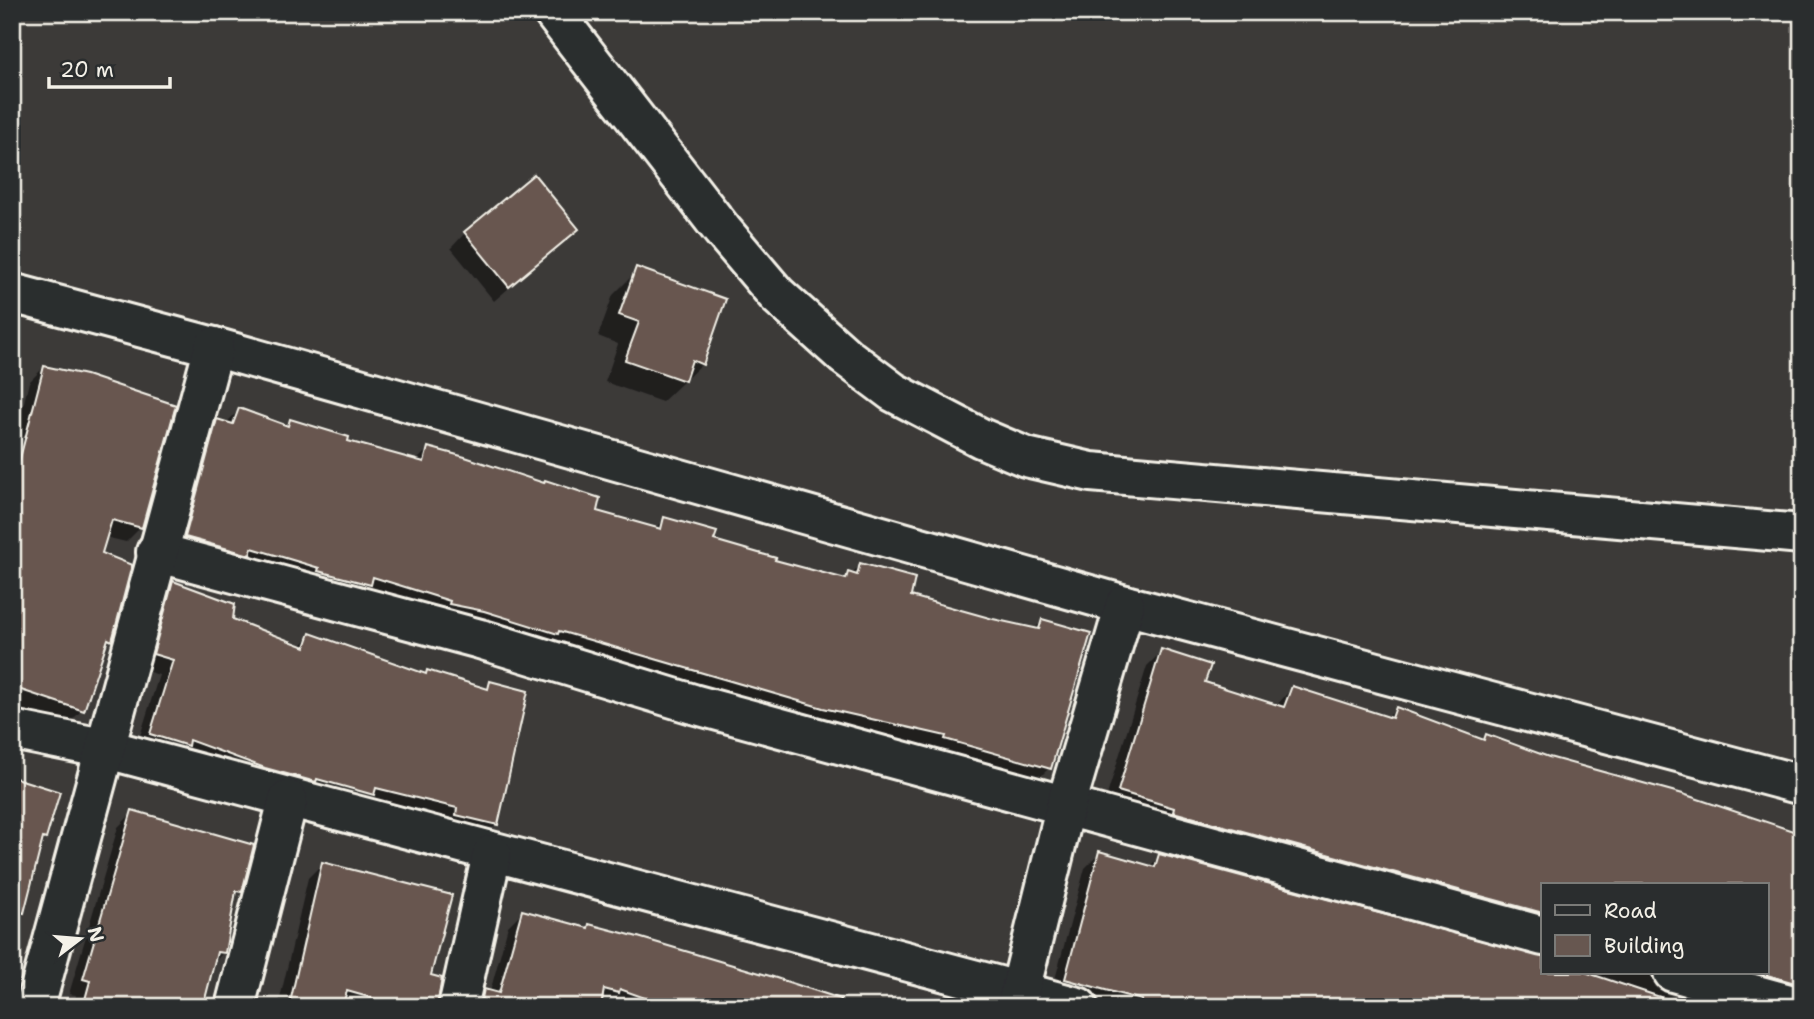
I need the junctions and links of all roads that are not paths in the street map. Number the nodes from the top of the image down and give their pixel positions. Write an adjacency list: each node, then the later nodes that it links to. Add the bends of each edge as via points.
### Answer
1 (553, 12): 4 (street, via 777,295 892,392 1026,457 1091,472)
2 (14, 303): 3 (street)
3 (214, 347): 5 (street); 6 (street)
4 (1802, 534)
5 (156, 552): 8 (street); 11 (street)
6 (1125, 605): 9 (street); 11 (street)
7 (12, 730): 8 (street)
8 (107, 750): 10 (street); 16 (street)
9 (1802, 785)
10 (288, 800): 12 (street); 17 (street)
11 (1066, 805): 13 (street); 15 (street)
12 (492, 854): 15 (street); 18 (street)
13 (1541, 935)
14 (1680, 974): 20 (street)
15 (1018, 998): 19 (street)
16 (35, 1007)
17 (235, 1007)
18 (458, 1007)
19 (1078, 1007)
20 (1800, 1007)

